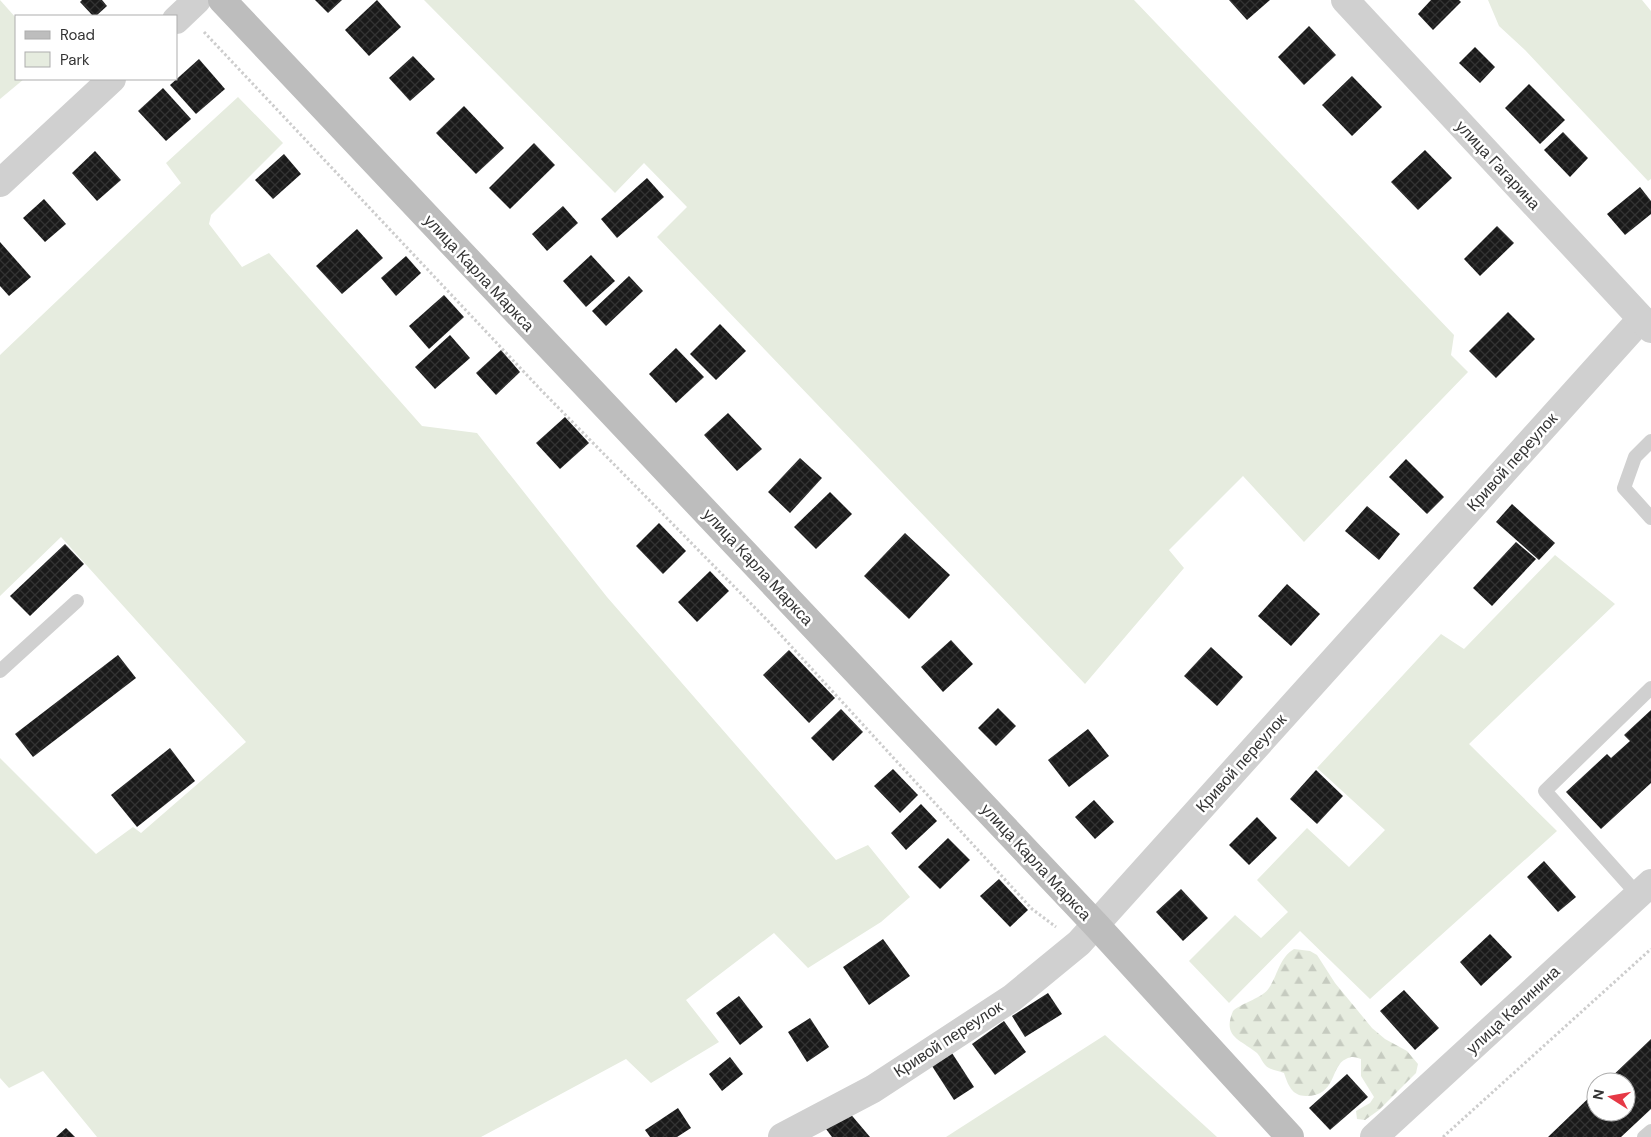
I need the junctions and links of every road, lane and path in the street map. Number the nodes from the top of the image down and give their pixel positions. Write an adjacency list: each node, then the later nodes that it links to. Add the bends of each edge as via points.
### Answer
1 (222, 0): 13 (main road, улица Карла Маркса)
2 (1345, 0): 6 (street, улица Гагарина)
3 (186, 10): 13 (path, via 541,390 768,621 1032,909)
4 (111, 80): 5 (street)
5 (0, 183)
6 (1646, 324): 13 (street, Кривой переулок)
7 (1651, 441): 8 (lane, via 1635,457 1624,488)
8 (1651, 518)
9 (77, 601): 10 (lane)
10 (0, 671)
11 (1651, 688): 12 (lane, via 1545,791)
12 (1644, 889): 18 (street, улица Калинина)
13 (1087, 934): 16 (street, Кривой переулок, via 1012,998 881,1084); 17 (main road, улица Карла Маркса)
14 (1651, 949): 19 (path)
15 (1651, 1131): 20 (lane)
16 (782, 1137)
17 (1290, 1137)
18 (1374, 1137)
19 (1443, 1137)
20 (1644, 1137)

